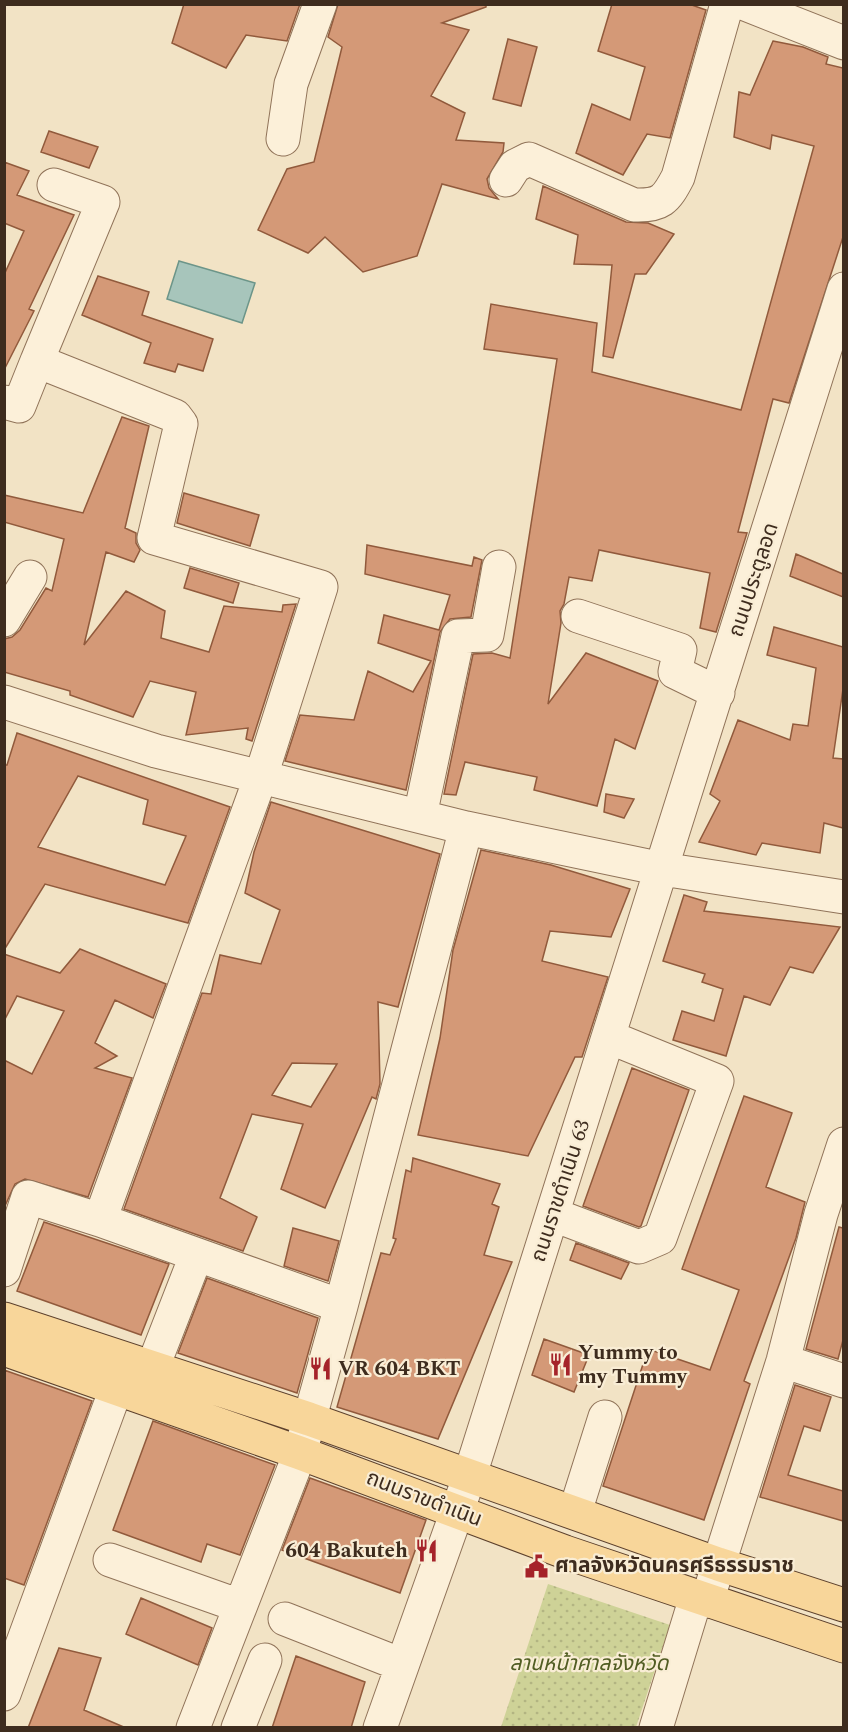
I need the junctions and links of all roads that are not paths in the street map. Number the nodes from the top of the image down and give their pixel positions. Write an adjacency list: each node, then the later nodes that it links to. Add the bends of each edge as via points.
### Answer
1 (320, 4): 6 (street, via 291,84)
2 (727, 4): 7 (street, via 678,177 668,196 652,206 634,205 529,159 515,166)
3 (745, 4): 4 (street)
4 (809, 16): 5 (street)
5 (843, 43)
6 (283, 139)
7 (506, 180)
8 (54, 185): 10 (street, via 103,202)
9 (843, 289): 16 (street, ถนนประตูลอด)
10 (37, 361): 11 (street, via 19,406); 18 (street, via 175,416 181,424 154,538 321,587)
11 (4, 402)
12 (499, 567): 19 (street, via 487,635 458,636)
13 (30, 577): 15 (street)
14 (578, 616): 16 (street, via 680,650 675,672)
15 (4, 620)
16 (718, 693): 21 (street, ถนนประตูลอด)
17 (4, 702): 18 (street, via 156,751)
18 (261, 776): 19 (street); 27 (street)
19 (420, 816): 20 (street)
20 (466, 828): 21 (street); 30 (street)
21 (662, 869): 22 (street); 23 (street, ถนนราขดำเนิน 63)
22 (843, 897)
23 (609, 1037): 25 (street, ถนนราขดำเนิน 63); 25 (street, via 717,1081 660,1238 639,1247)
24 (843, 1144): 26 (street)
25 (554, 1215): 40 (street, ถนนราขดำเนิน 63)
26 (832, 1218): 33 (street)
27 (100, 1220): 28 (street); 29 (street, via 28,1197)
28 (196, 1256): 30 (street); 34 (street)
29 (4, 1270)
30 (341, 1306): 38 (street)
31 (4, 1319): 34 (main road, ถนนราขดำเนิน)
32 (4, 1349): 36 (main road, ถนนราขดำเนิน)
33 (783, 1361): 35 (street); 44 (street)
34 (152, 1369): 38 (main road, ถนนราขดำเนิน)
35 (843, 1381)
36 (116, 1389): 39 (main road, ถนนราขดำเนิน); 52 (street)
37 (605, 1417): 42 (street)
38 (309, 1419): 39 (street); 40 (main road, ถนนราขดำเนิน)
39 (300, 1453): 41 (main road, ถนนราขดำเนิน); 47 (street)
40 (470, 1475): 41 (street, ถนนราขดำเนิน 63); 42 (main road, ถนนราขดำเนิน)
41 (458, 1512): 45 (main road, ถนนราขดำเนิน); 51 (street, ถนนราขดำเนิน 63)
42 (575, 1512): 44 (main road, ถนนราขดำเนิน)
43 (110, 1560): 47 (street)
44 (718, 1564): 45 (street); 46 (main road, ถนนราขดำเนิน)
45 (701, 1599): 49 (main road, ถนนราขดำเนิน); 56 (street)
46 (843, 1605)
47 (240, 1606): 53 (street)
48 (285, 1620): 51 (street)
49 (843, 1646)
50 (265, 1660): 54 (street)
51 (402, 1665): 55 (street, ถนนราขดำเนิน 63)
52 (4, 1694)
53 (193, 1728)
54 (238, 1728)
55 (380, 1728)
56 (656, 1728)

